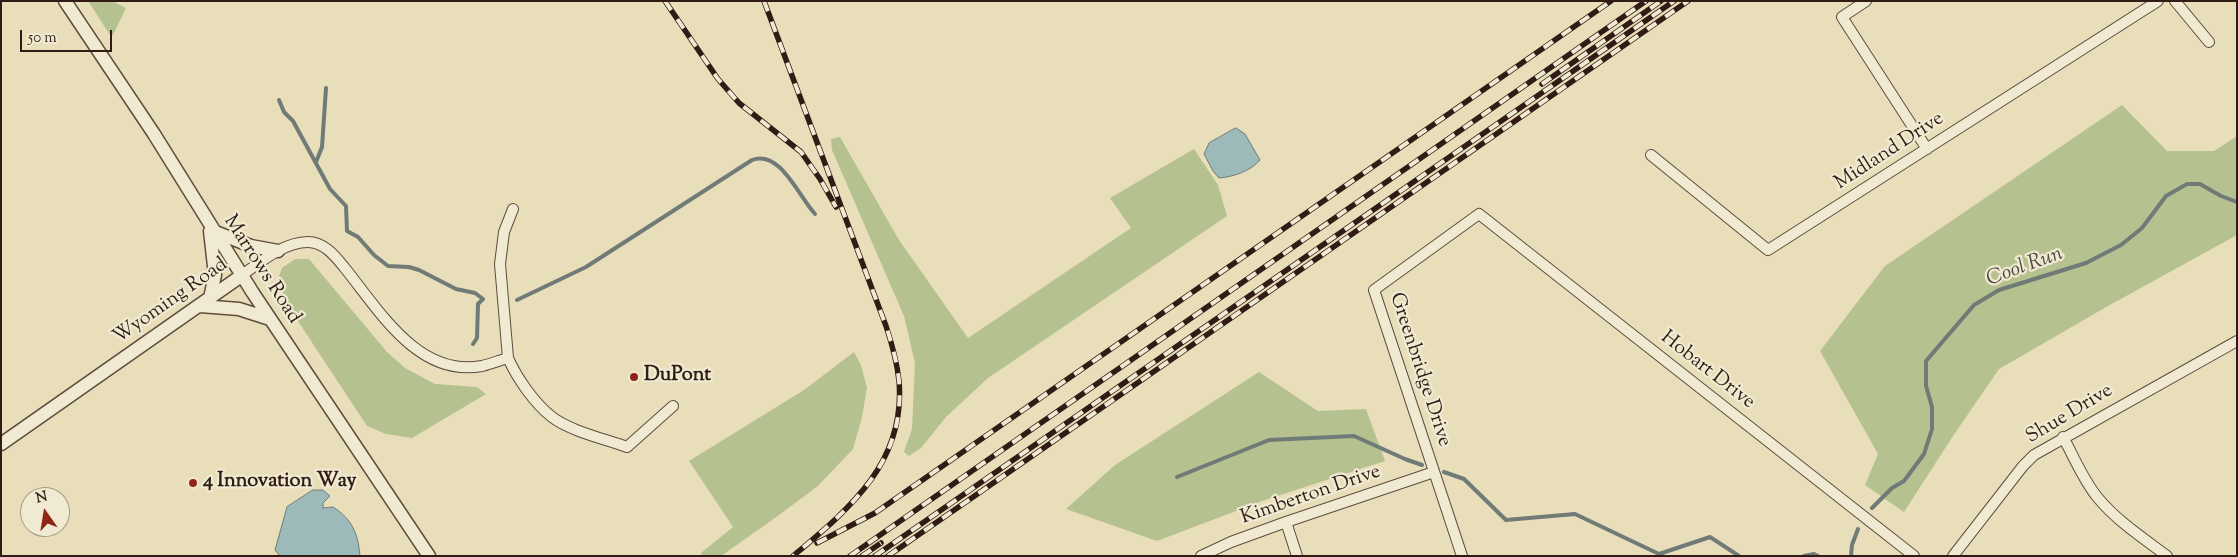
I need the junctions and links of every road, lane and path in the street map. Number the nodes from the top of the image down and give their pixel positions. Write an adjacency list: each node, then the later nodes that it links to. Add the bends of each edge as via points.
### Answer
1 (65, 1): 10 (street, Marrows Road, via 154,134)
2 (1866, 1): 6 (street, via 1842,17)
3 (2158, 1): 6 (street, Midland Drive)
4 (2175, 1): 5 (street)
5 (2209, 42)
6 (1927, 150): 7 (street, Midland Drive, via 1768,250)
7 (1651, 155)
8 (513, 209): 16 (street, via 504,232 500,264)
9 (1479, 214): 20 (street, Greenbridge Drive, via 1374,290); 26 (street, Hobart Drive)
10 (211, 229): 11 (street, via 251,246); 12 (street, Marrows Road); 13 (street, via 215,275)
11 (278, 251): 12 (street, Wyoming Road); 16 (street, Wyoming Road, via 310,242 329,250 396,332 435,360 466,367)
12 (241, 276): 13 (street, Wyoming Road); 14 (street, Marrows Road)
13 (205, 302): 14 (street); 19 (street, Wyoming Road)
14 (270, 319): 22 (street, Marrows Road)
15 (2237, 341): 18 (street, Shue Drive)
16 (508, 358): 17 (street, via 529,391 552,417 627,447)
17 (673, 406)
18 (2063, 437): 27 (street, Shue Drive, via 2046,446 2023,466); 28 (street, via 2098,498 2117,518)
19 (1, 444)
20 (1434, 472): 21 (street, Kimberton Drive); 25 (street, Greenbridge Drive)
21 (1286, 522): 23 (street, Kimberton Drive); 24 (street)
22 (430, 556)
23 (1201, 556)
24 (1297, 556)
25 (1462, 556)
26 (1914, 556)
27 (1953, 556)
28 (2167, 556)

